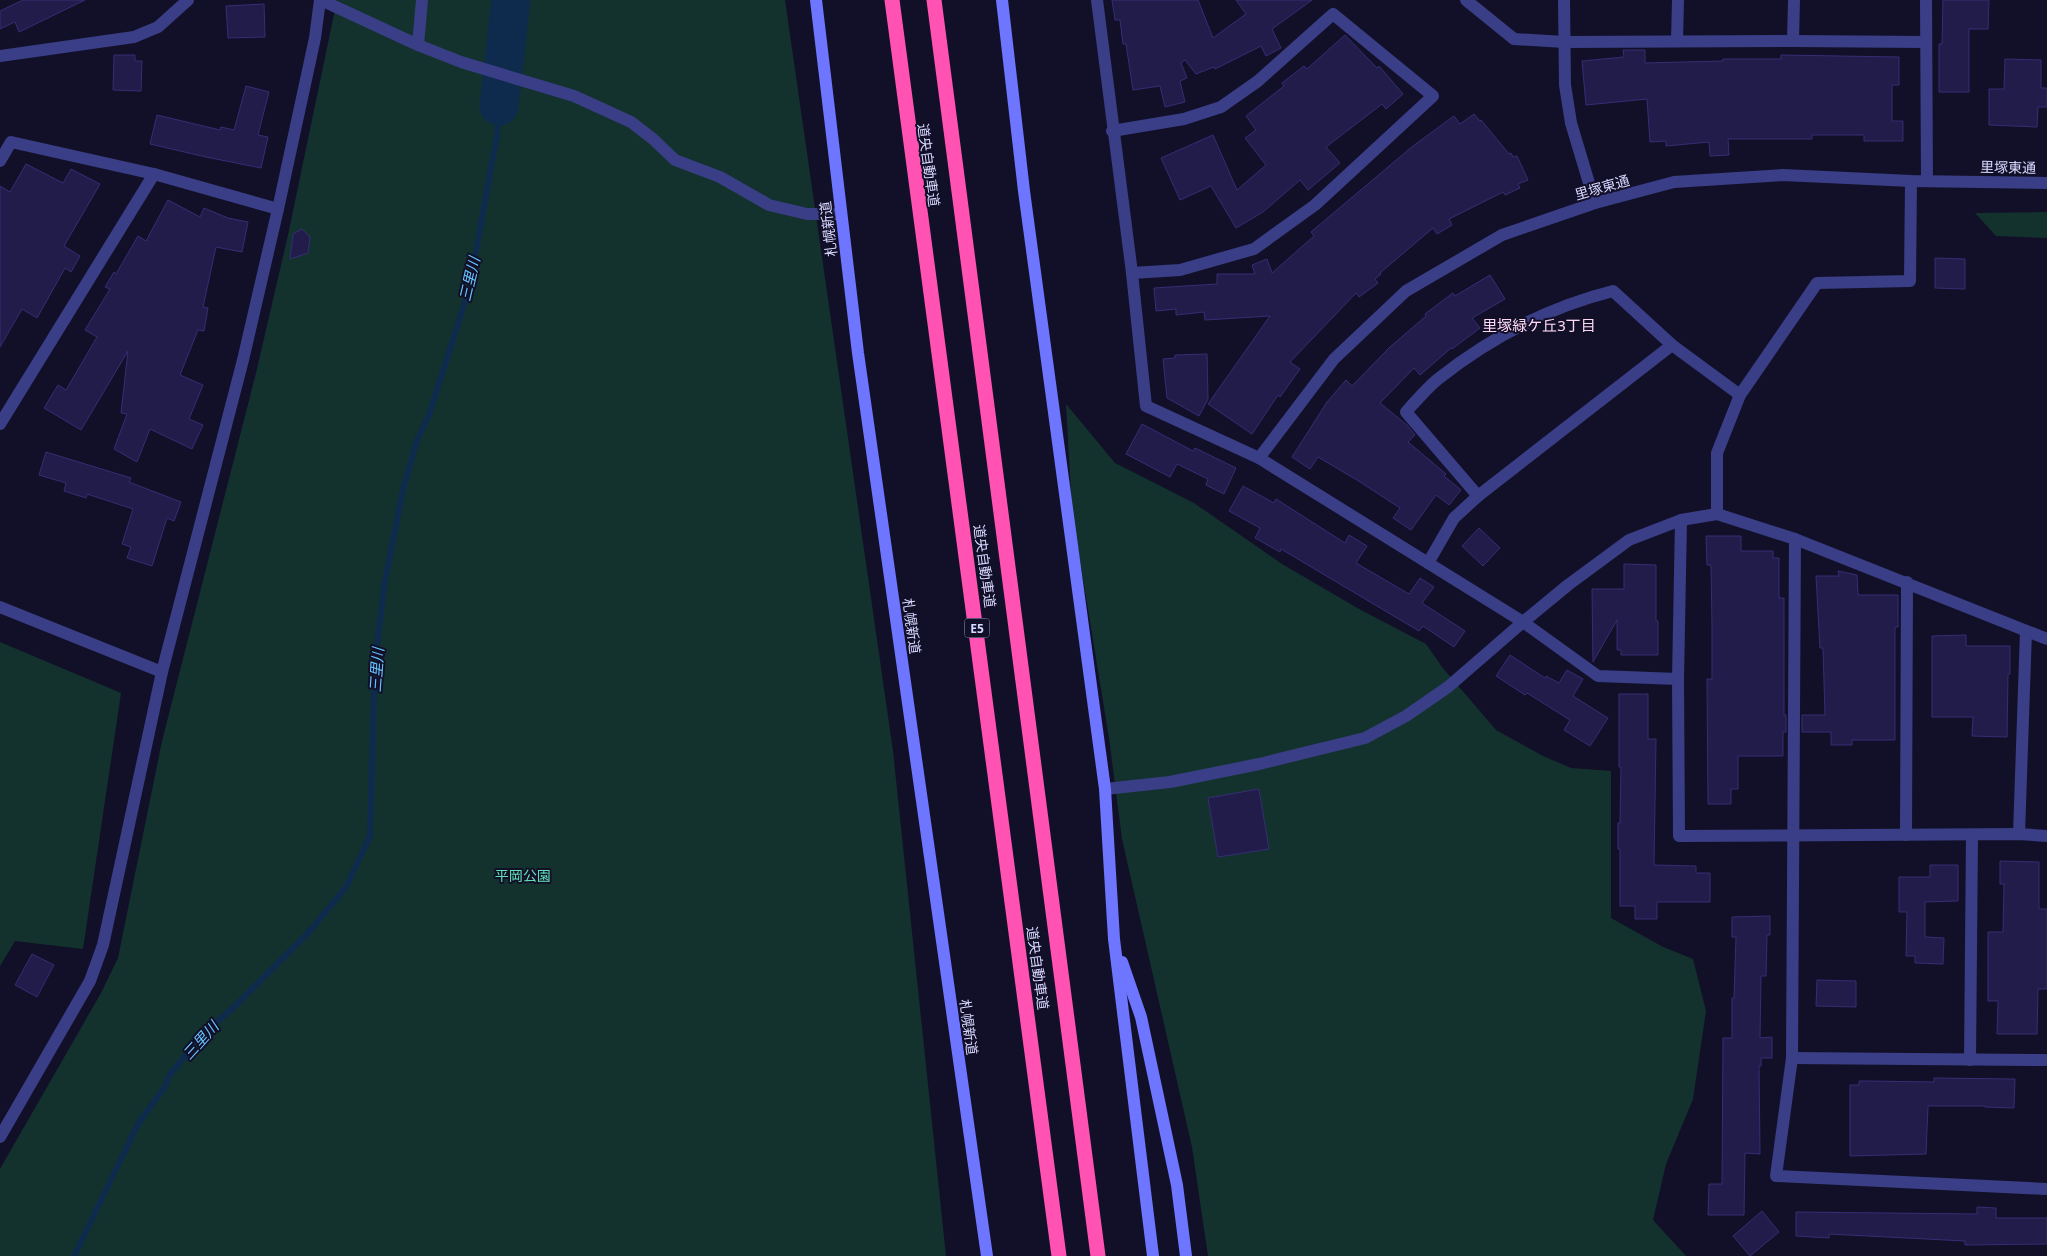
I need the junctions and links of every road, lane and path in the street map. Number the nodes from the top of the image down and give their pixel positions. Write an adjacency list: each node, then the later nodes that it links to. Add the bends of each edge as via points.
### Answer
1 (188, 0): 19 (street, via 158,27 134,37)
2 (321, 0): 18 (street); 27 (street)
3 (422, 0): 18 (street)
4 (816, 0): 28 (street, 札幌新道)
5 (892, 0): 59 (highway, 道央自動車道 / E5)
6 (934, 0): 60 (highway, 道央自動車道)
7 (1002, 0): 46 (street, via 1024,192)
8 (1096, 0): 20 (street)
9 (1466, 0): 16 (street, via 1514,40)
10 (1564, 0): 16 (street)
11 (1678, 0): 14 (street)
12 (1794, 0): 15 (street)
13 (1926, 0): 17 (street)
14 (1677, 41): 15 (street); 16 (street)
15 (1793, 41): 17 (street)
16 (1564, 42): 26 (street, via 1564,85 1571,123)
17 (1926, 42): 24 (street)
18 (418, 45): 28 (street, via 461,62 574,96 630,122 675,160 720,177 769,204 807,214)
19 (0, 56)
20 (1112, 130): 29 (street); 29 (street, via 1184,119 1221,107 1258,81 1333,14 1433,96 1315,205 1254,249 1180,270)
21 (0, 161): 22 (street, via 11,142)
22 (154, 174): 27 (street); 32 (street)
23 (1911, 181): 24 (street, 里塚東通); 26 (street, 里塚東通, via 1782,175 1674,182); 31 (street, via 1910,281 1817,283)
24 (1927, 181): 25 (street, 里塚東通)
25 (2047, 183)
26 (1595, 204): 33 (street, 里塚東通, via 1502,235 1406,291 1334,359)
27 (278, 209): 44 (street, via 243,360)
28 (841, 214): 58 (street, 札幌新道)
29 (1132, 273): 33 (street, via 1146,406)
30 (1672, 344): 31 (street); 34 (street); 34 (street, via 1613,290 1536,317 1482,348 1437,380 1406,412)
31 (1740, 395): 35 (street, via 1717,453)
32 (0, 424)
33 (1259, 458): 38 (street)
34 (1478, 496): 38 (street, via 1454,518)
35 (1717, 514): 36 (street); 37 (street)
36 (1681, 520): 41 (street, via 1630,540); 45 (street)
37 (1794, 539): 39 (street); 48 (street)
38 (1428, 563): 41 (street)
39 (1907, 582): 42 (street); 49 (street)
40 (0, 607): 44 (street)
41 (1523, 622): 45 (street, via 1598,676); 46 (street, via 1448,687 1406,716 1365,738 1170,782)
42 (2026, 631): 43 (street); 47 (street)
43 (2047, 640)
44 (162, 672): 56 (street, via 105,936 90,982)
45 (1678, 679): 48 (street, via 1679,836)
46 (1105, 789): 52 (street)
47 (2019, 834): 50 (street); 51 (street)
48 (1794, 835): 49 (street); 53 (street)
49 (1906, 835): 50 (street)
50 (1972, 835): 54 (street)
51 (2047, 836)
52 (1114, 939): 61 (street); 62 (street, via 1141,1017 1177,1185)
53 (1792, 1058): 54 (street); 57 (street, via 1776,1176)
54 (1970, 1060): 55 (street)
55 (2047, 1060)
56 (0, 1138)
57 (2047, 1190)
58 (986, 1254)
59 (1059, 1256)
60 (1098, 1256)
61 (1153, 1256)
62 (1186, 1256)

